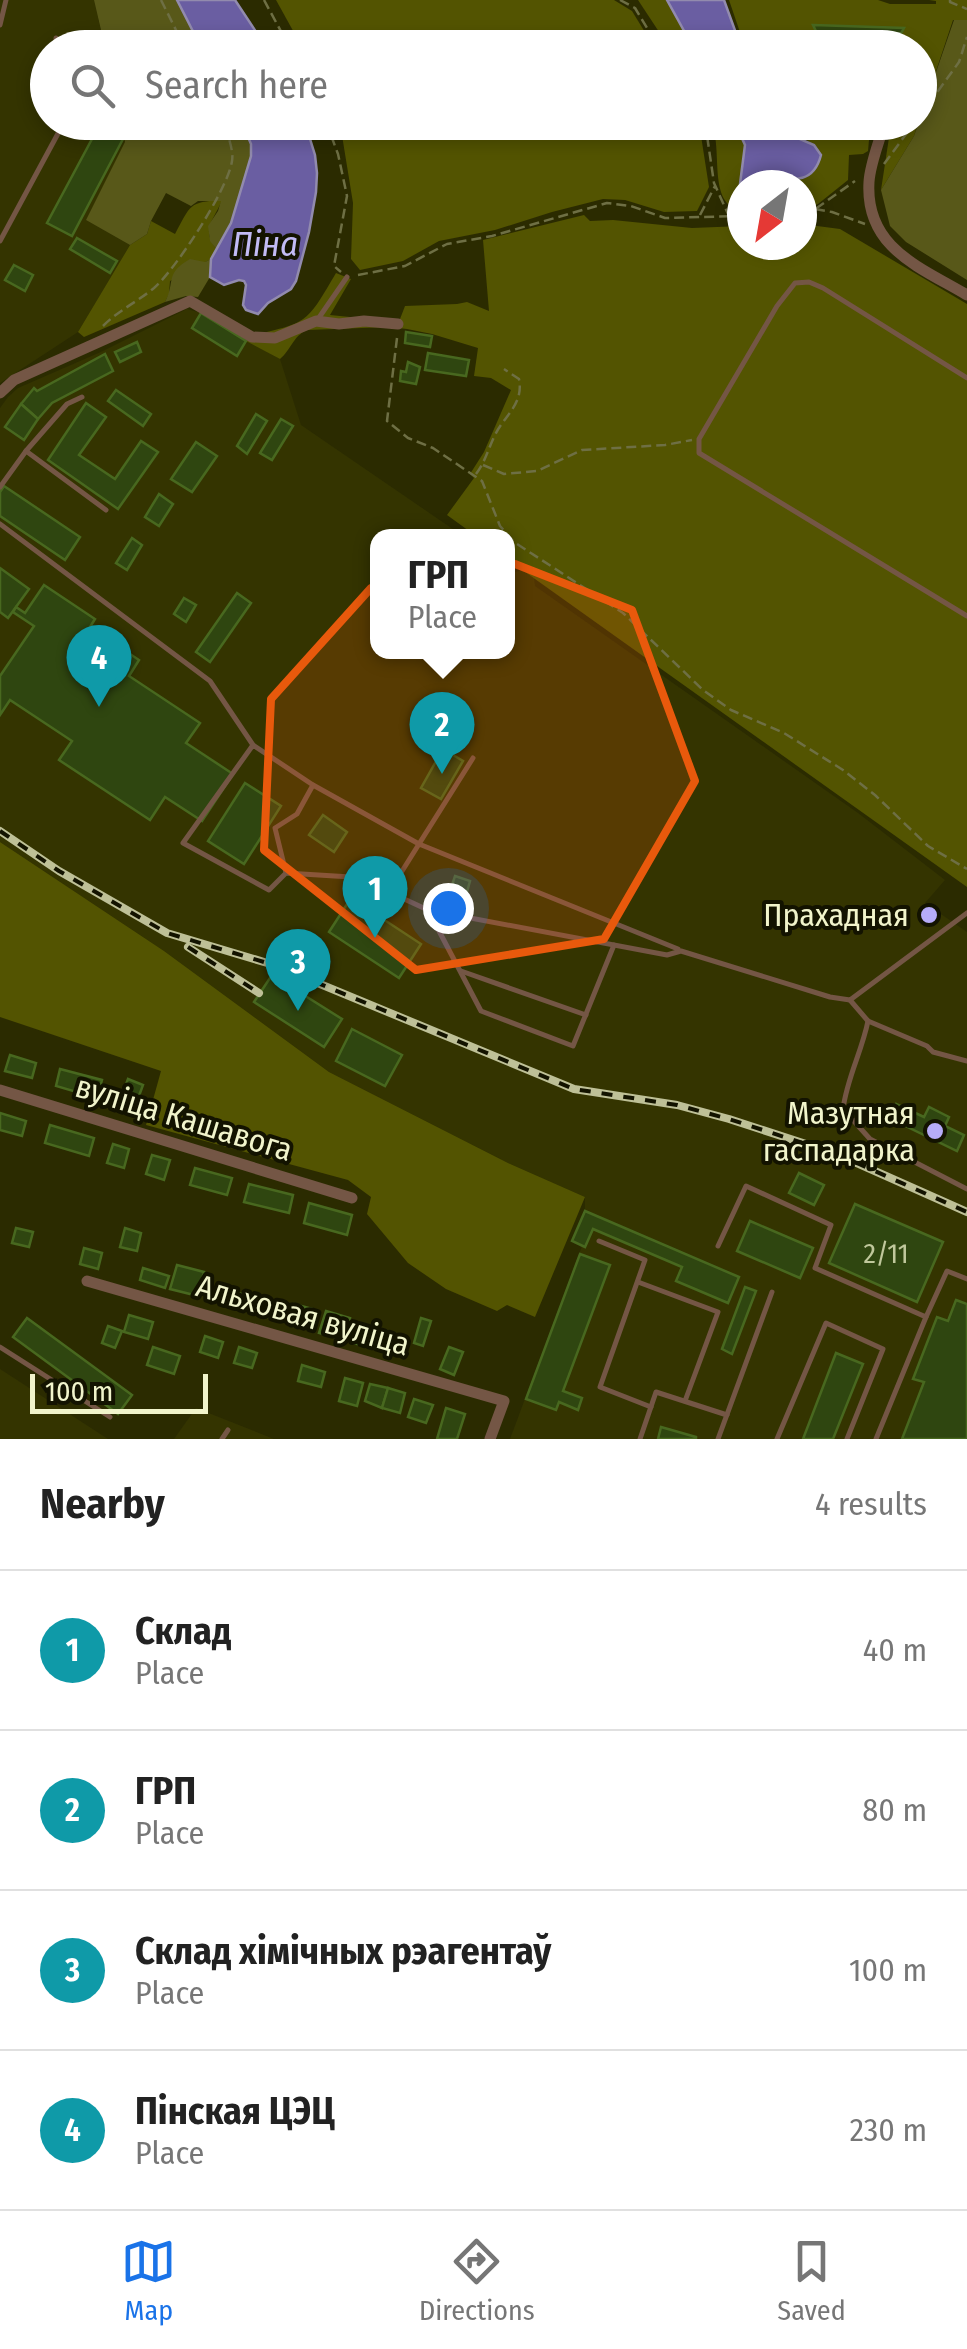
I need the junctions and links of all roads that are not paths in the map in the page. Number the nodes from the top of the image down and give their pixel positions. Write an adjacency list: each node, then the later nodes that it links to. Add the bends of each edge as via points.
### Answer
1 (6, 0): 2 (lane)
2 (0, 25)
3 (55, 140): 5 (lane)
4 (880, 140): 7 (street, via 868,183 876,228 896,252)
5 (0, 241)
6 (347, 277): 8 (lane)
7 (967, 295)
8 (316, 321): 9 (street); 11 (street, via 275,338 252,338 190,300 14,380)
9 (398, 324)
10 (967, 378): 17 (lane, via 823,288 795,283 698,439 699,454)
11 (0, 393)
12 (82, 398): 13 (lane, via 67,404)
13 (26, 451): 14 (lane); 15 (lane)
14 (0, 487)
15 (106, 510)
16 (0, 524): 18 (lane, via 210,681)
17 (967, 616)
18 (253, 745): 20 (lane); 22 (lane, via 182,843 269,890)
19 (473, 758): 21 (lane)
20 (313, 785): 21 (lane); 22 (lane, via 296,814 276,828)
21 (419, 844): 23 (lane); 27 (lane)
22 (286, 872): 23 (lane, via 367,878)
23 (389, 892): 24 (lane)
24 (428, 910): 26 (lane); 28 (lane)
25 (967, 913): 29 (lane)
26 (614, 944): 27 (lane, via 667,954); 30 (lane)
27 (681, 950): 29 (lane)
28 (460, 971): 30 (lane); 30 (lane, via 481,1011 573,1046)
29 (850, 1000): 31 (lane)
30 (586, 1014)
31 (868, 1021): 32 (lane); 34 (lane, via 843,1108 870,1139)
32 (967, 1061)
33 (0, 1090): 35 (street, вуліца Кашавога)
34 (967, 1189)
35 (352, 1198)
36 (599, 1241): 40 (lane, via 646,1260)
37 (718, 1246): 42 (lane, via 746,1186 831,1225 815,1268)
38 (967, 1279): 42 (lane, via 948,1271)
39 (87, 1281): 50 (street, Альховая вуліца, via 504,1401)
40 (638, 1282): 44 (lane, via 718,1312); 45 (lane, via 600,1387)
41 (772, 1292): 46 (lane)
42 (926, 1316): 55 (lane)
43 (0, 1348): 47 (lane)
44 (685, 1401): 45 (lane, via 656,1392); 46 (lane)
45 (651, 1407): 51 (lane)
46 (727, 1415): 52 (lane)
47 (110, 1418)
48 (228, 1430): 49 (lane)
49 (222, 1439)
50 (490, 1439)
51 (640, 1439)
52 (718, 1439)
53 (777, 1439): 54 (lane, via 826,1323 883,1349)
54 (847, 1439)
55 (876, 1439)

